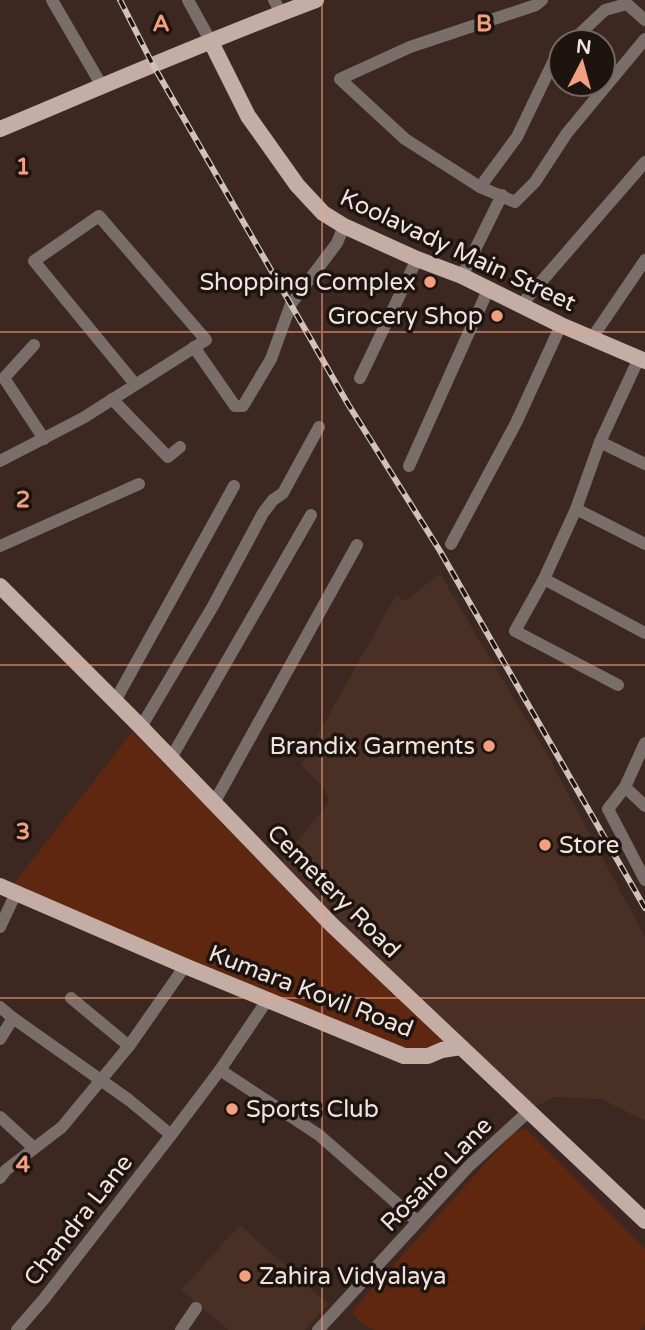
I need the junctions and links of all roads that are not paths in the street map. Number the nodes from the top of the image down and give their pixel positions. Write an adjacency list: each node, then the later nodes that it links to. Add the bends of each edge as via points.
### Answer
1 (52, 0): 11 (street)
2 (188, 0): 9 (street)
3 (316, 0): 5 (main road)
4 (542, 0): 14 (street, via 410,47 340,78 405,139)
5 (277, 7): 9 (main road)
6 (645, 20): 7 (street, via 626,4 605,10)
7 (586, 28)
8 (645, 39): 15 (street, via 567,133 535,182 515,202)
9 (211, 42): 11 (main road); 16 (main road, Koolavady Main Street, via 248,117 297,185)
10 (547, 75): 14 (street, via 517,137)
11 (102, 86): 12 (main road)
12 (0, 129)
13 (645, 162): 21 (street)
14 (480, 187): 15 (street)
15 (502, 195): 19 (street)
16 (344, 226): 17 (main road, Koolavady Main Street); 25 (street, via 337,243 291,304 271,359 243,406 235,406)
17 (417, 259): 19 (main road, Koolavady Main Street); 27 (street)
18 (645, 260): 23 (street)
19 (462, 276): 20 (main road, Koolavady Main Street)
20 (488, 290): 21 (main road, Koolavady Main Street); 36 (street)
21 (521, 305): 22 (main road, Koolavady Main Street)
22 (561, 325): 23 (main road, Koolavady Main Street); 41 (street)
23 (592, 338): 26 (main road, Koolavady Main Street)
24 (34, 345): 31 (street, via 5,378)
25 (194, 347): 28 (street); 28 (street, via 206,340 99,216 34,261)
26 (642, 359): 32 (street)
27 (360, 378)
28 (135, 384): 29 (street)
29 (112, 399): 31 (street); 33 (street, via 169,457)
30 (319, 428): 50 (street, via 283,493 263,513)
31 (44, 439): 34 (street)
32 (600, 442): 35 (street); 39 (street)
33 (180, 447)
34 (0, 461)
35 (645, 464)
36 (409, 466)
37 (139, 484): 44 (street)
38 (234, 486): 49 (street)
39 (576, 509): 42 (street); 45 (street)
40 (311, 515): 52 (street)
41 (452, 544)
42 (645, 544)
43 (357, 545): 54 (street)
44 (0, 546)
45 (544, 579): 47 (street); 48 (street, via 515,631)
46 (0, 586): 49 (main road, Cemetery Road)
47 (645, 633)
48 (618, 685)
49 (115, 701): 50 (main road, Cemetery Road)
50 (141, 727): 52 (main road, Cemetery Road)
51 (644, 748): 53 (street)
52 (171, 758): 54 (main road, Cemetery Road)
53 (625, 787): 55 (street); 56 (street, via 608,809)
54 (214, 803): 67 (main road, Cemetery Road, via 331,924)
55 (645, 806)
56 (645, 880)
57 (0, 886): 58 (main road, Kumara Kovil Road)
58 (16, 892): 59 (street); 60 (main road, Kumara Kovil Road)
59 (0, 927)
60 (185, 966): 62 (main road, Kumara Kovil Road); 66 (street)
61 (71, 998): 66 (street)
62 (268, 999): 67 (main road, Kumara Kovil Road, via 404,1056 428,1056); 68 (street, Chandra Lane)
63 (0, 1007): 64 (street)
64 (13, 1018): 65 (street); 69 (street)
65 (0, 1039)
66 (129, 1046): 69 (street)
67 (461, 1047): 70 (main road, Cemetery Road)
68 (220, 1070): 72 (street, Chandra Lane); 75 (street, via 319,1135)
69 (100, 1081): 72 (street); 73 (street, via 62,1127)
70 (529, 1111): 75 (street, Rosairo Lane); 76 (main road, Cemetery Road)
71 (0, 1117): 73 (street)
72 (171, 1135): 78 (street, Chandra Lane)
73 (34, 1148): 74 (street)
74 (0, 1178)
75 (417, 1221): 80 (street, Rosairo Lane)
76 (645, 1221)
77 (196, 1308): 79 (street)
78 (17, 1330)
79 (181, 1330)
80 (318, 1330)

